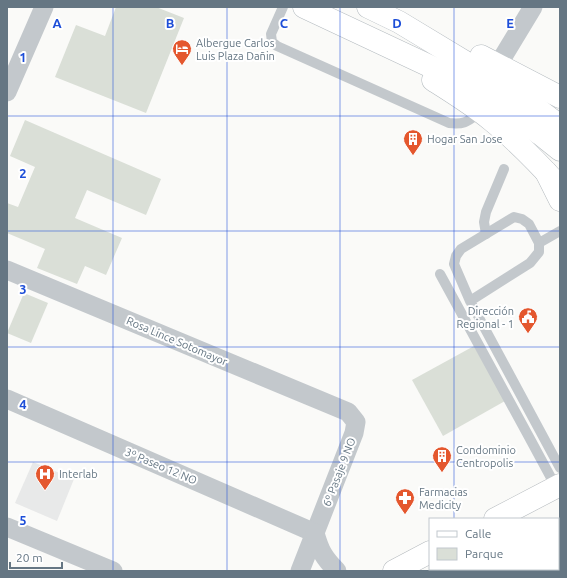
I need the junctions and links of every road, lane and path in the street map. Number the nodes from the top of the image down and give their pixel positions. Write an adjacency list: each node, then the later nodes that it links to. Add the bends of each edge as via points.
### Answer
1 (44, 7): 9 (street)
2 (283, 7): 11 (lane, via 272,34 272,42 277,46 449,123 464,123)
3 (304, 7): 7 (main road)
4 (368, 7): 6 (main road)
5 (533, 7): 8 (street)
6 (394, 16): 8 (main road, via 450,40); 12 (main road, via 510,89)
7 (385, 46): 11 (main road); 13 (main road, via 468,84)
8 (498, 65): 10 (main road)
9 (7, 92)
10 (560, 97)
11 (480, 112): 15 (main road, via 530,154)
12 (560, 126)
13 (560, 150)
14 (504, 168): 18 (lane, via 486,212)
15 (553, 180): 16 (main road)
16 (560, 200)
17 (560, 231): 19 (lane)
18 (486, 234): 19 (lane, via 514,217 529,224); 22 (lane, via 462,249 454,264)
19 (540, 243): 22 (lane, via 539,252 530,263)
20 (7, 270): 24 (street, Rosa Lince Sotomayor)
21 (440, 274): 25 (lane, via 529,437)
22 (470, 301): 25 (lane)
23 (7, 399): 28 (street, 3º Paseo 12 NO)
24 (348, 412): 28 (street, 6º Pasaje 9 NO, via 356,422 354,433)
25 (559, 480): 26 (main road)
26 (497, 518)
27 (7, 528): 30 (street)
28 (315, 533): 31 (street, 6º Pasaje 9 NO); 32 (street, via 319,548)
29 (429, 553): 33 (main road)
30 (113, 571)
31 (300, 571)
32 (337, 571)
33 (394, 571)

